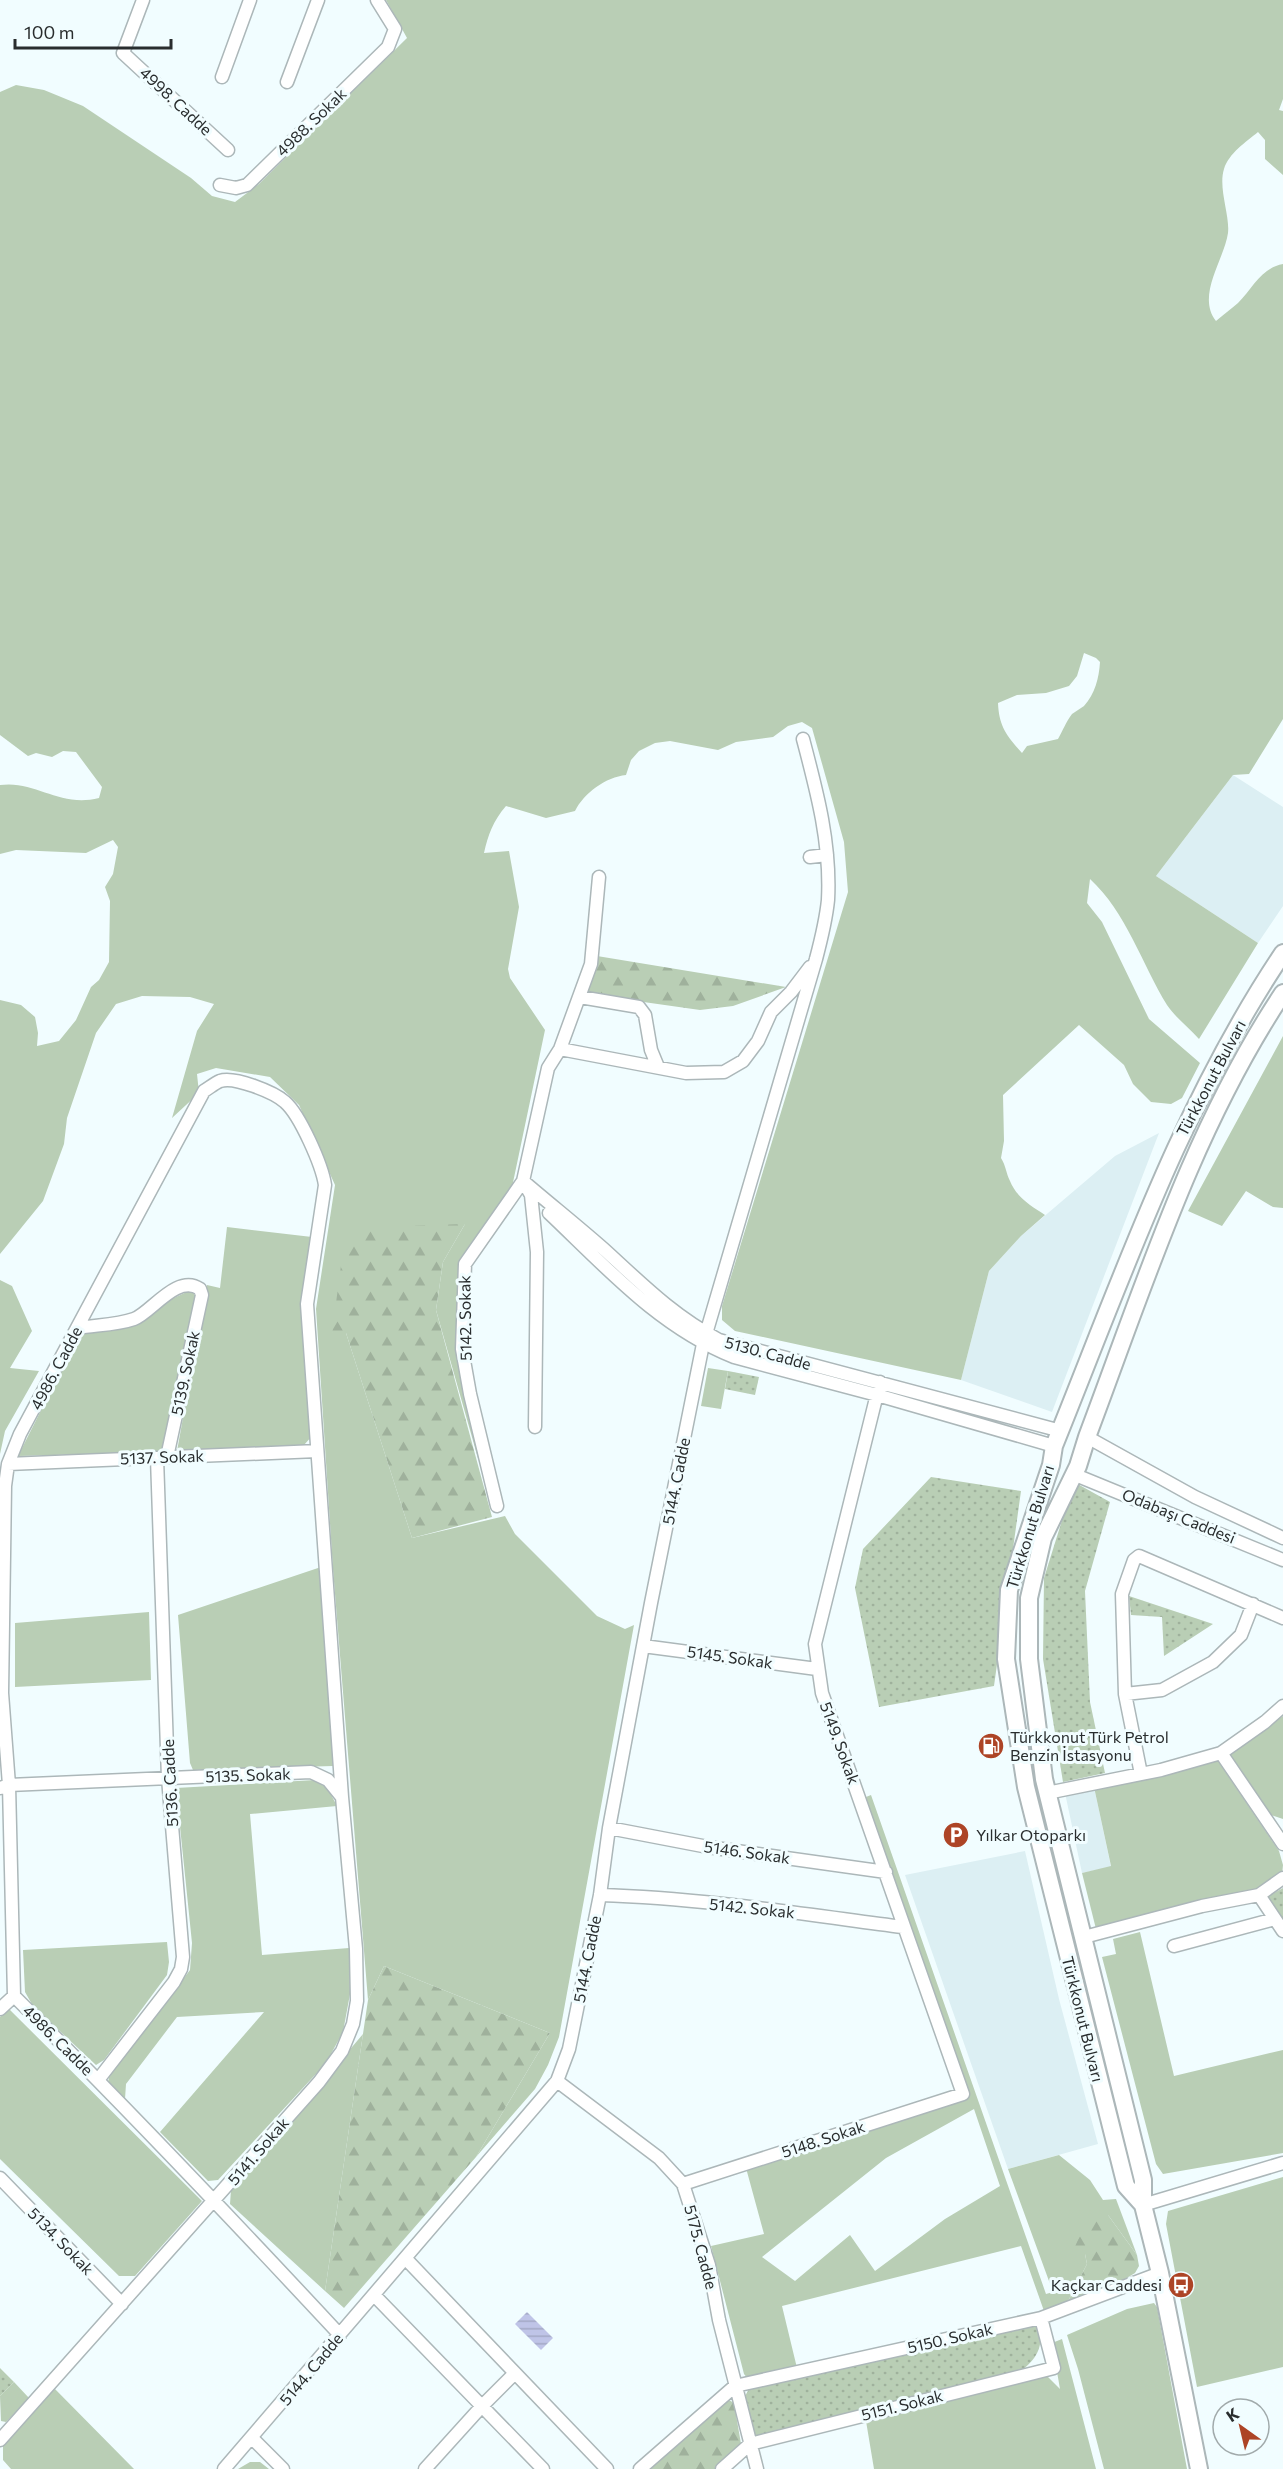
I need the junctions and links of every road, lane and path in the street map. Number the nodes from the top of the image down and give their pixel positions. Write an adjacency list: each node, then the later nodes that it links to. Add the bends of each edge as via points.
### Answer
1 (143, 0): 7 (street, 4998. Cadde, via 123,53)
2 (250, 0): 5 (street)
3 (318, 0): 6 (street)
4 (378, 0): 8 (street, 4988. Sokak, via 394,29 388,47 247,185)
5 (222, 77)
6 (287, 82)
7 (228, 150)
8 (220, 186)
9 (803, 739): 10 (street, 5144. Cadde, via 821,809)
10 (827, 855): 11 (street); 14 (street, 5144. Cadde, via 828,899)
11 (810, 857)
12 (599, 877): 16 (street, via 591,964)
13 (1283, 954): 26 (street, Türkkonut Bulvarı, via 1220,1056 1168,1161)
14 (816, 959): 18 (street, via 771,1012 758,1041 743,1061 724,1072 705,1074); 22 (street, 5144. Cadde)
15 (1283, 993): 25 (street, Türkkonut Bulvarı, via 1228,1085 1189,1168)
16 (580, 998): 17 (street); 18 (street, via 639,1007 645,1015)
17 (560, 1049): 18 (street); 19 (street, via 548,1068)
18 (658, 1067)
19 (523, 1181): 20 (street); 22 (street, 5130. Cadde); 32 (street, 5142. Sokak, via 465,1264 462,1349)
20 (531, 1196): 22 (street, 5130. Cadde, via 642,1301 672,1325); 24 (street, via 537,1252)
21 (78, 1328): 27 (street, 4986. Cadde, via 204,1091 220,1081 243,1082 284,1101 294,1112 322,1169 325,1185 307,1304); 28 (street, 5139. Sokak, via 136,1318 170,1292 194,1286 200,1289 202,1294); 29 (street, 4986. Cadde, via 20,1434)
22 (705, 1339): 23 (street, 5130. Cadde); 37 (street, 5144. Cadde)
23 (879, 1388): 26 (street, 5130. Cadde); 38 (street, 5149. Sokak, via 815,1644)
24 (535, 1427)
25 (1087, 1437): 26 (street); 31 (street, Türkkonut Bulvarı); 33 (street, Odabaşı Caddesi, via 1195,1497)
26 (1057, 1438): 30 (street, Türkkonut Bulvarı)
27 (317, 1451): 28 (street, 5137. Sokak); 46 (street, 4986. Cadde)
28 (162, 1457): 29 (street, 5137. Sokak); 43 (street, 5136. Cadde)
29 (8, 1464): 44 (street, 4986. Cadde, via 1,1666)
30 (1051, 1465): 31 (street); 68 (street, Türkkonut Bulvarı, via 1009,1590 1006,1659 1026,1787 1059,1927 1126,2186)
31 (1074, 1474): 34 (street, Odabaşı Caddesi); 45 (street, Türkkonut Bulvarı, via 1042,1538 1029,1598 1029,1659)
32 (497, 1506)
33 (1283, 1538)
34 (1283, 1560)
35 (1253, 1604): 36 (street); 39 (street, via 1241,1635 1213,1662 1162,1690); 39 (street, via 1139,1556 1122,1594)
36 (1283, 1618)
37 (643, 1646): 38 (street, 5145. Sokak); 47 (street, 5144. Cadde)
38 (817, 1669): 50 (street, 5149. Sokak)
39 (1125, 1694): 42 (street)
40 (1283, 1706): 41 (street)
41 (1221, 1753): 42 (street); 48 (street)
42 (1141, 1774): 45 (street)
43 (168, 1778): 44 (street, 5135. Sokak); 46 (street, 5135. Sokak, via 311,1772 328,1780); 61 (street, 5136. Cadde, via 181,1969)
44 (4, 1787): 59 (street, 4986. Cadde)
45 (1047, 1793): 57 (street, Türkkonut Bulvarı)
46 (342, 1797): 67 (street, 5141. Sokak, via 356,1949 357,2001 353,2024 342,2051 319,2082)
47 (609, 1828): 50 (street, 5146. Sokak, via 708,1847); 52 (street, 5144. Cadde)
48 (1279, 1828): 49 (street)
49 (1283, 1844)
50 (886, 1872): 55 (street, 5149. Sokak)
51 (1283, 1878): 53 (street)
52 (600, 1894): 55 (street, 5142. Sokak, via 725,1904); 62 (street, 5144. Cadde, via 570,2049)
53 (1259, 1895): 54 (street); 57 (street)
54 (1275, 1918): 56 (street); 58 (street)
55 (903, 1927): 63 (street, 5149. Sokak)
56 (1283, 1931)
57 (1083, 1937): 68 (street, Türkkonut Bulvarı, via 1143,2180)
58 (1174, 1946)
59 (14, 1996): 60 (street); 61 (street, 4986. Cadde)
60 (0, 2008)
61 (98, 2080): 67 (street, 4986. Cadde)
62 (557, 2081): 66 (street, 5175. Cadde, via 659,2158); 69 (street, 5144. Cadde)
63 (963, 2094): 66 (street, 5148. Sokak)
64 (1283, 2163): 68 (street)
65 (0, 2178): 72 (street, 5134. Sokak)
66 (683, 2184): 76 (street, 5175. Cadde, via 709,2265)
67 (214, 2201): 72 (street, 5141. Sokak); 74 (street, 4986. Cadde)
68 (1143, 2205): 70 (street, Türkkonut Bulvarı)
69 (406, 2259): 71 (street, 5144. Cadde); 75 (street)
70 (1160, 2273): 73 (street, 5150. Sokak); 89 (street, Türkkonut Bulvarı)
71 (374, 2295): 74 (street, 5144. Cadde); 77 (street)
72 (122, 2304): 79 (street, 5141. Sokak)
73 (1041, 2318): 76 (street, 5150. Sokak); 80 (street, 5151. Sokak, via 1054,2368)
74 (340, 2335): 78 (street, 5144. Cadde)
75 (515, 2373): 77 (street); 85 (street)
76 (735, 2386): 80 (street, 5175. Cadde); 86 (street)
77 (482, 2406): 83 (street); 84 (street)
78 (252, 2438): 81 (street, 5144. Cadde); 82 (street)
79 (0, 2440)
80 (750, 2444): 87 (street); 88 (street, 5175. Cadde)
81 (224, 2469)
82 (283, 2469)
83 (425, 2469)
84 (543, 2469)
85 (607, 2469)
86 (640, 2469)
87 (722, 2469)
88 (757, 2469)
89 (1199, 2469)

